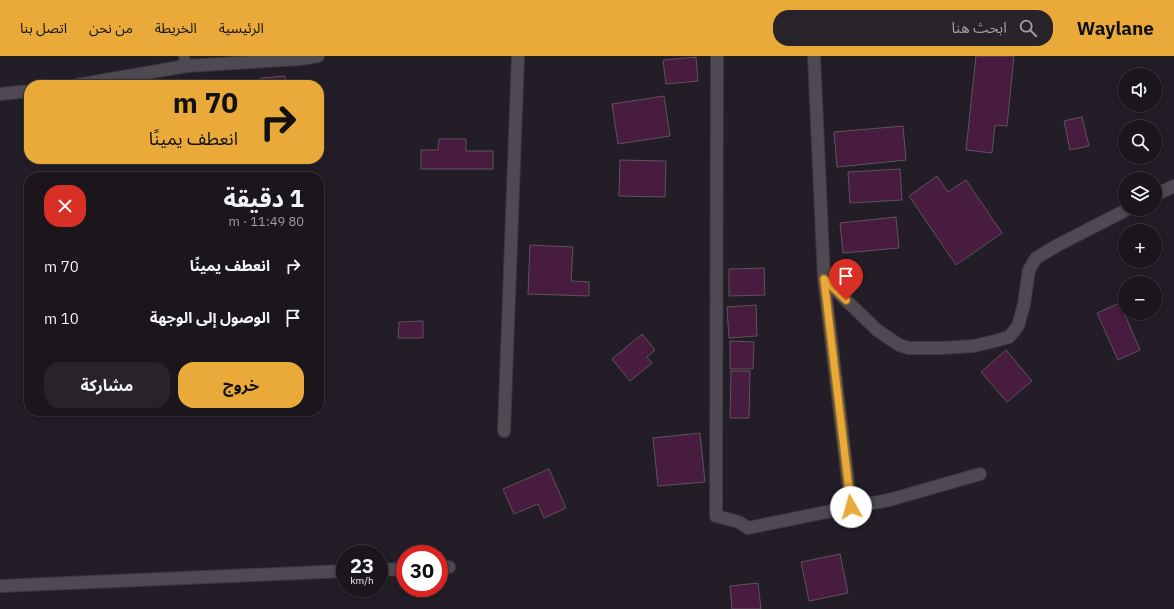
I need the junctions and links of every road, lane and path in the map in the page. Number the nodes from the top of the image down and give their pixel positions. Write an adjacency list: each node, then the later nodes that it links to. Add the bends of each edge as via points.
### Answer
1 (318, 56): 5 (street, via 300,59)
2 (518, 56): 13 (street)
3 (717, 56): 15 (street, via 716,516 739,522 748,528)
4 (814, 56): 12 (street)
5 (185, 61): 6 (street)
6 (100, 80)
7 (24, 92): 8 (street)
8 (0, 94)
9 (1174, 186): 10 (street)
10 (1162, 192)
11 (1118, 214): 12 (street, via 1036,258 1028,270 1024,304 1018,326 1009,337 974,346 909,348 899,345 877,330)
12 (824, 279): 15 (street)
13 (504, 431)
14 (980, 474): 15 (street, via 889,500)
15 (851, 507)
16 (336, 571): 17 (street)
17 (0, 586)

